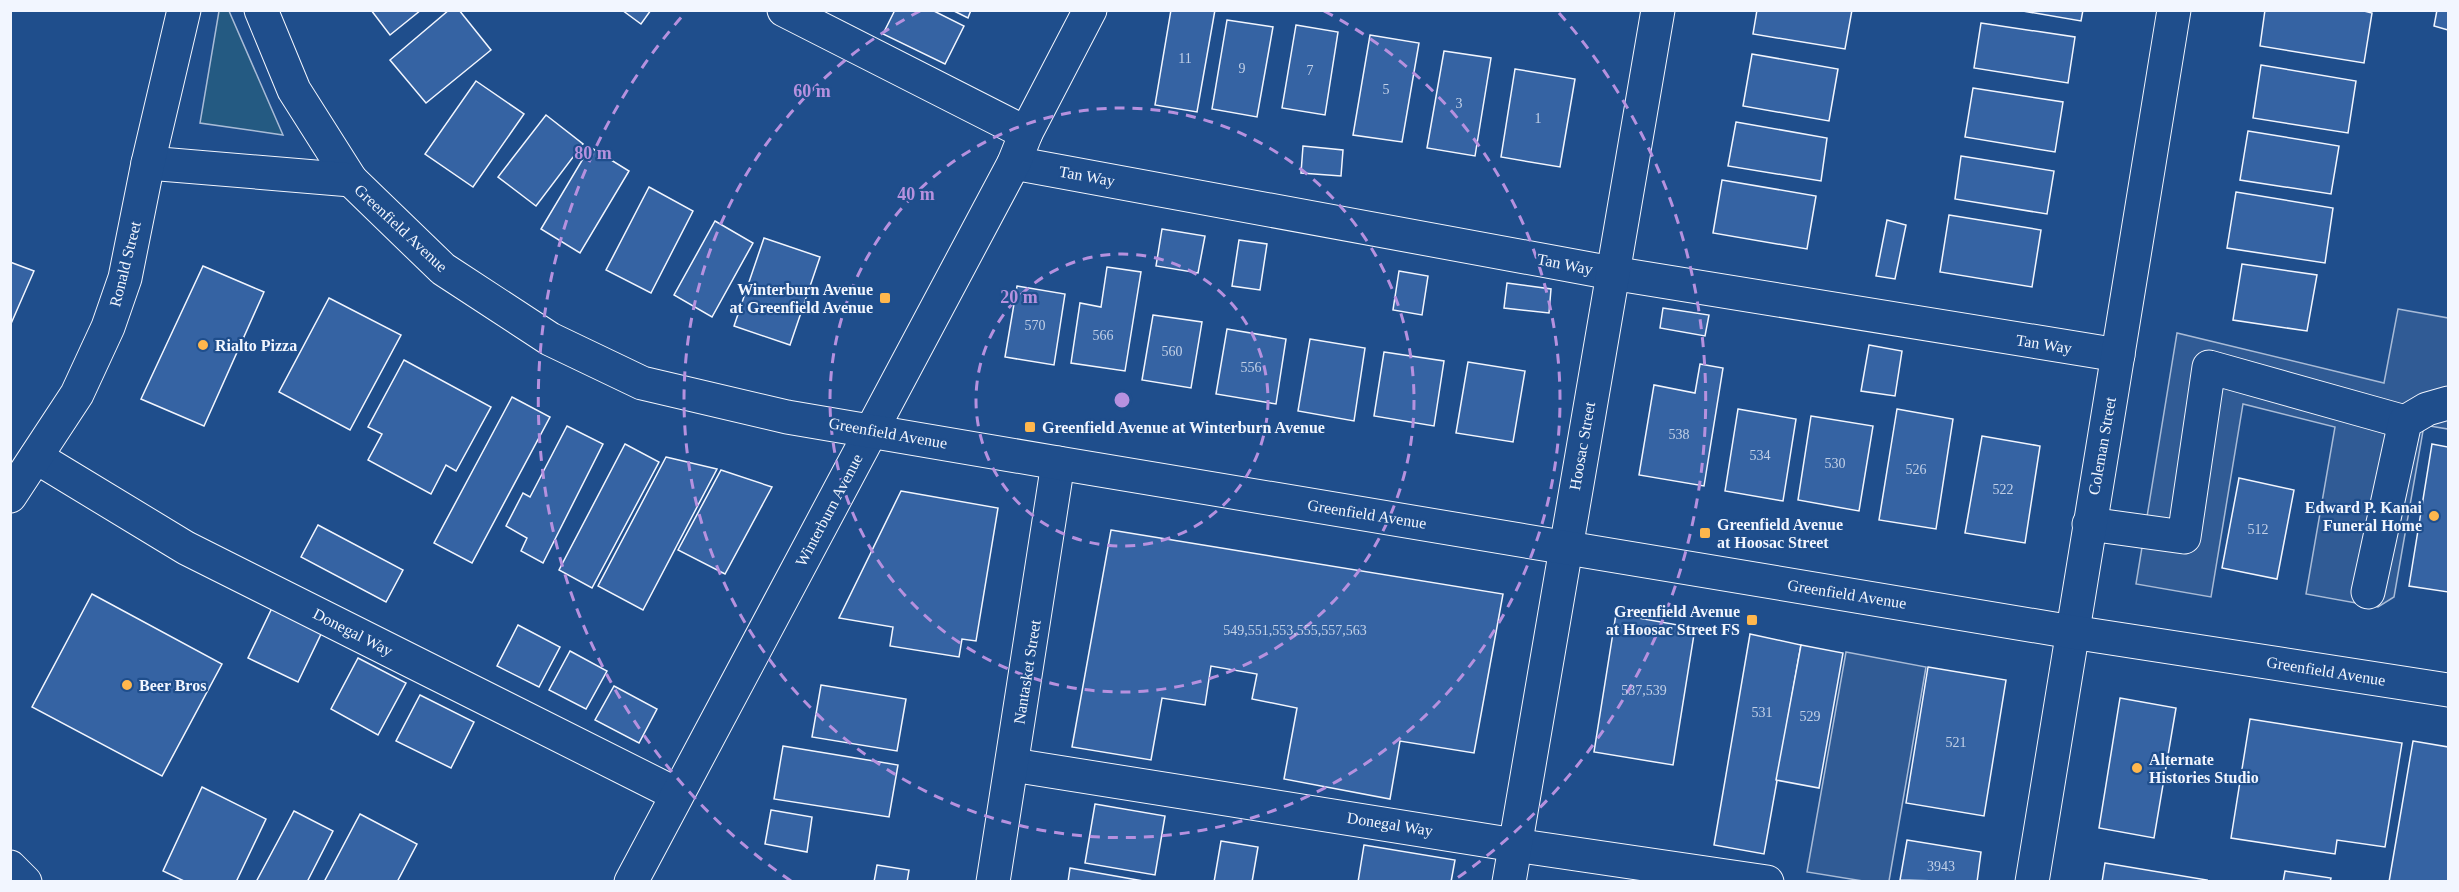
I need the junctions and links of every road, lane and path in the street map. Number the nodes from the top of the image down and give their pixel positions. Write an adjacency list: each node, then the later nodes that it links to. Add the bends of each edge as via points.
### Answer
1 (184, 10): 8 (street, Ronald Street)
2 (261, 10): 10 (street, Greenfield Avenue, via 294,90)
3 (784, 10): 7 (street)
4 (1090, 10): 7 (street, Winterburn Avenue)
5 (1658, 10): 11 (street, Hoosac Street)
6 (2174, 10): 12 (street, Coleman Street)
7 (1026, 133): 9 (street, Winterburn Avenue)
8 (148, 163): 10 (street, Greenfield Avenue); 16 (street, Ronald Street, via 125,278 108,327 77,394)
9 (1014, 163): 11 (street, Tan Way); 15 (street, Winterburn Avenue)
10 (351, 180): 15 (street, Greenfield Avenue, via 443,269 550,339 642,383 787,417)
11 (1612, 273): 12 (street, Tan Way); 20 (street, Hoosac Street)
12 (2118, 355): 19 (street, Coleman Street)
13 (2448, 404): 14 (street, via 2427,409)
14 (2405, 422): 19 (street, via 2209,367 2184,537); 21 (street)
15 (872, 431): 17 (street, Greenfield Avenue); 25 (street, Winterburn Avenue)
16 (36, 456): 18 (street, Ronald Street); 25 (street, Donegal Way, via 186,548)
17 (1058, 463): 20 (street, Greenfield Avenue); 24 (street, Nantasket Street)
18 (10, 496)
19 (2089, 524): 22 (street, Coleman Street)
20 (1565, 547): 22 (street, Greenfield Avenue); 26 (street, Hoosac Street)
21 (2368, 592)
22 (2072, 632): 23 (street, Greenfield Avenue); 33 (street, Coleman Street)
23 (2448, 690)
24 (1012, 765): 26 (street, Donegal Way); 30 (street, Nantasket Street)
25 (676, 794): 29 (street, Winterburn Avenue)
26 (1515, 845): 31 (street, Hoosac Street); 32 (street, Donegal Way)
27 (10, 867): 28 (street)
28 (25, 882)
29 (632, 882)
30 (993, 882)
31 (1509, 882)
32 (1767, 882)
33 (2032, 882)

